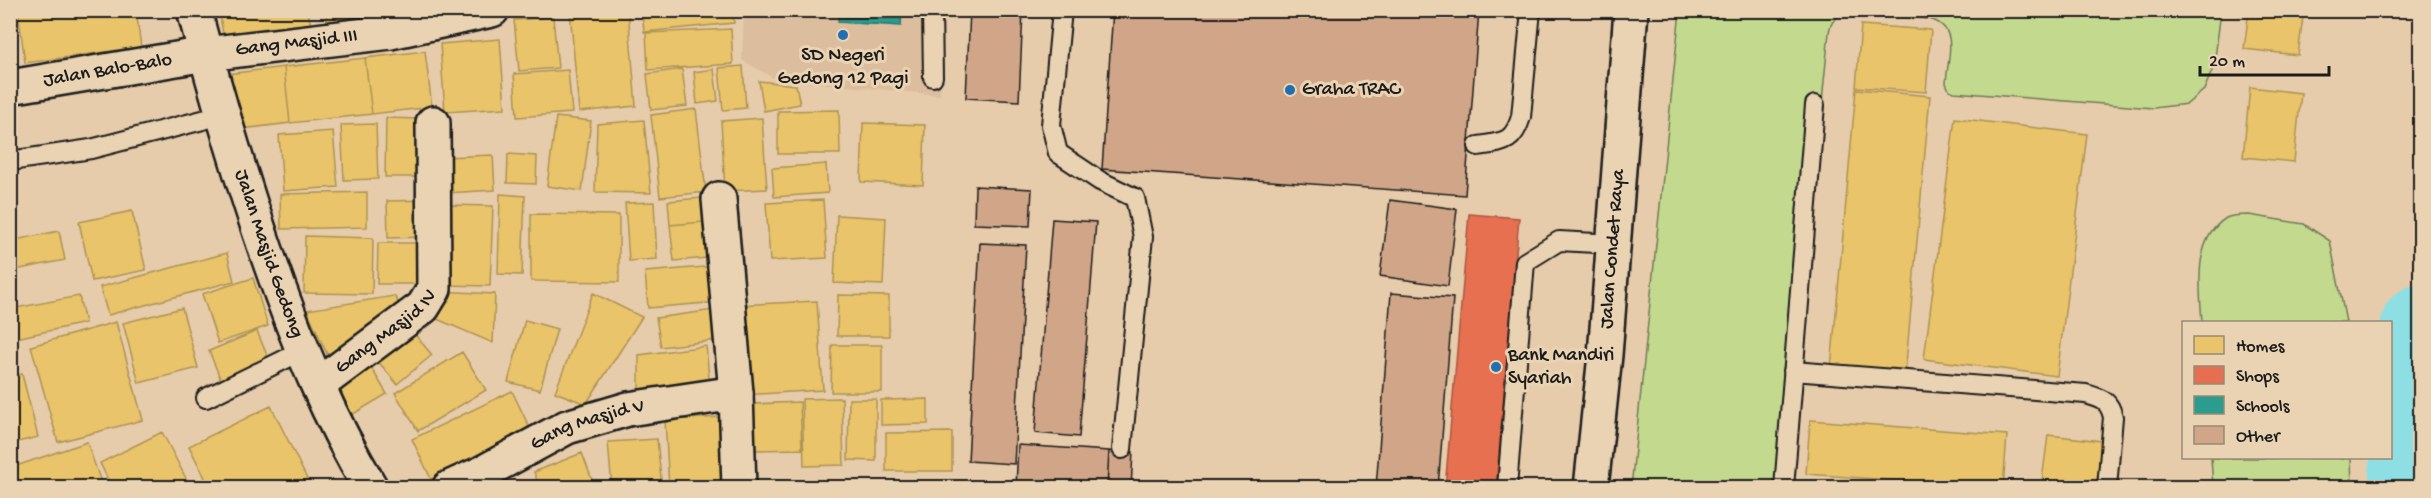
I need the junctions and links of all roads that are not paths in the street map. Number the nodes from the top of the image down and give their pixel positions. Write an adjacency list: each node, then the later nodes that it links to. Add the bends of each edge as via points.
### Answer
1 (194, 10): 7 (street, Jalan Masjid Gedong)
2 (492, 10): 7 (street, Gang Masjid III, via 391,32)
3 (932, 10): 8 (lane)
4 (1062, 10): 22 (lane, via 1051,125 1058,153 1100,182 1135,198 1143,237)
5 (1531, 10): 13 (lane, via 1521,117 1514,136)
6 (1631, 10): 16 (street, Jalan Condet Raya)
7 (206, 54): 9 (street, Jalan Balo-Balo); 11 (street, Jalan Masjid Gedong)
8 (933, 76)
9 (10, 87)
10 (1815, 105): 18 (lane)
11 (222, 115): 14 (lane, via 91,148); 17 (street, Jalan Masjid Gedong)
12 (433, 123): 19 (street, Gang Masjid IV, via 435,289 423,307)
13 (1478, 146)
14 (10, 161)
15 (719, 199): 20 (street)
16 (1614, 244): 26 (lane, via 1559,241 1525,262); 27 (street, Jalan Condet Raya)
17 (302, 351): 19 (street, Jalan Masjid Gedong); 21 (lane)
18 (1793, 371): 28 (lane); 29 (lane, via 2100,398 2110,406 2113,417)
19 (318, 385): 23 (street, Jalan Masjid Gedong, via 343,442)
20 (736, 393): 24 (street, Gang Masjid V, via 628,408 567,427); 25 (street)
21 (206, 398)
22 (1122, 449)
23 (371, 488)
24 (449, 488)
25 (739, 488)
26 (1507, 488)
27 (1591, 488)
28 (1784, 488)
29 (2107, 488)

